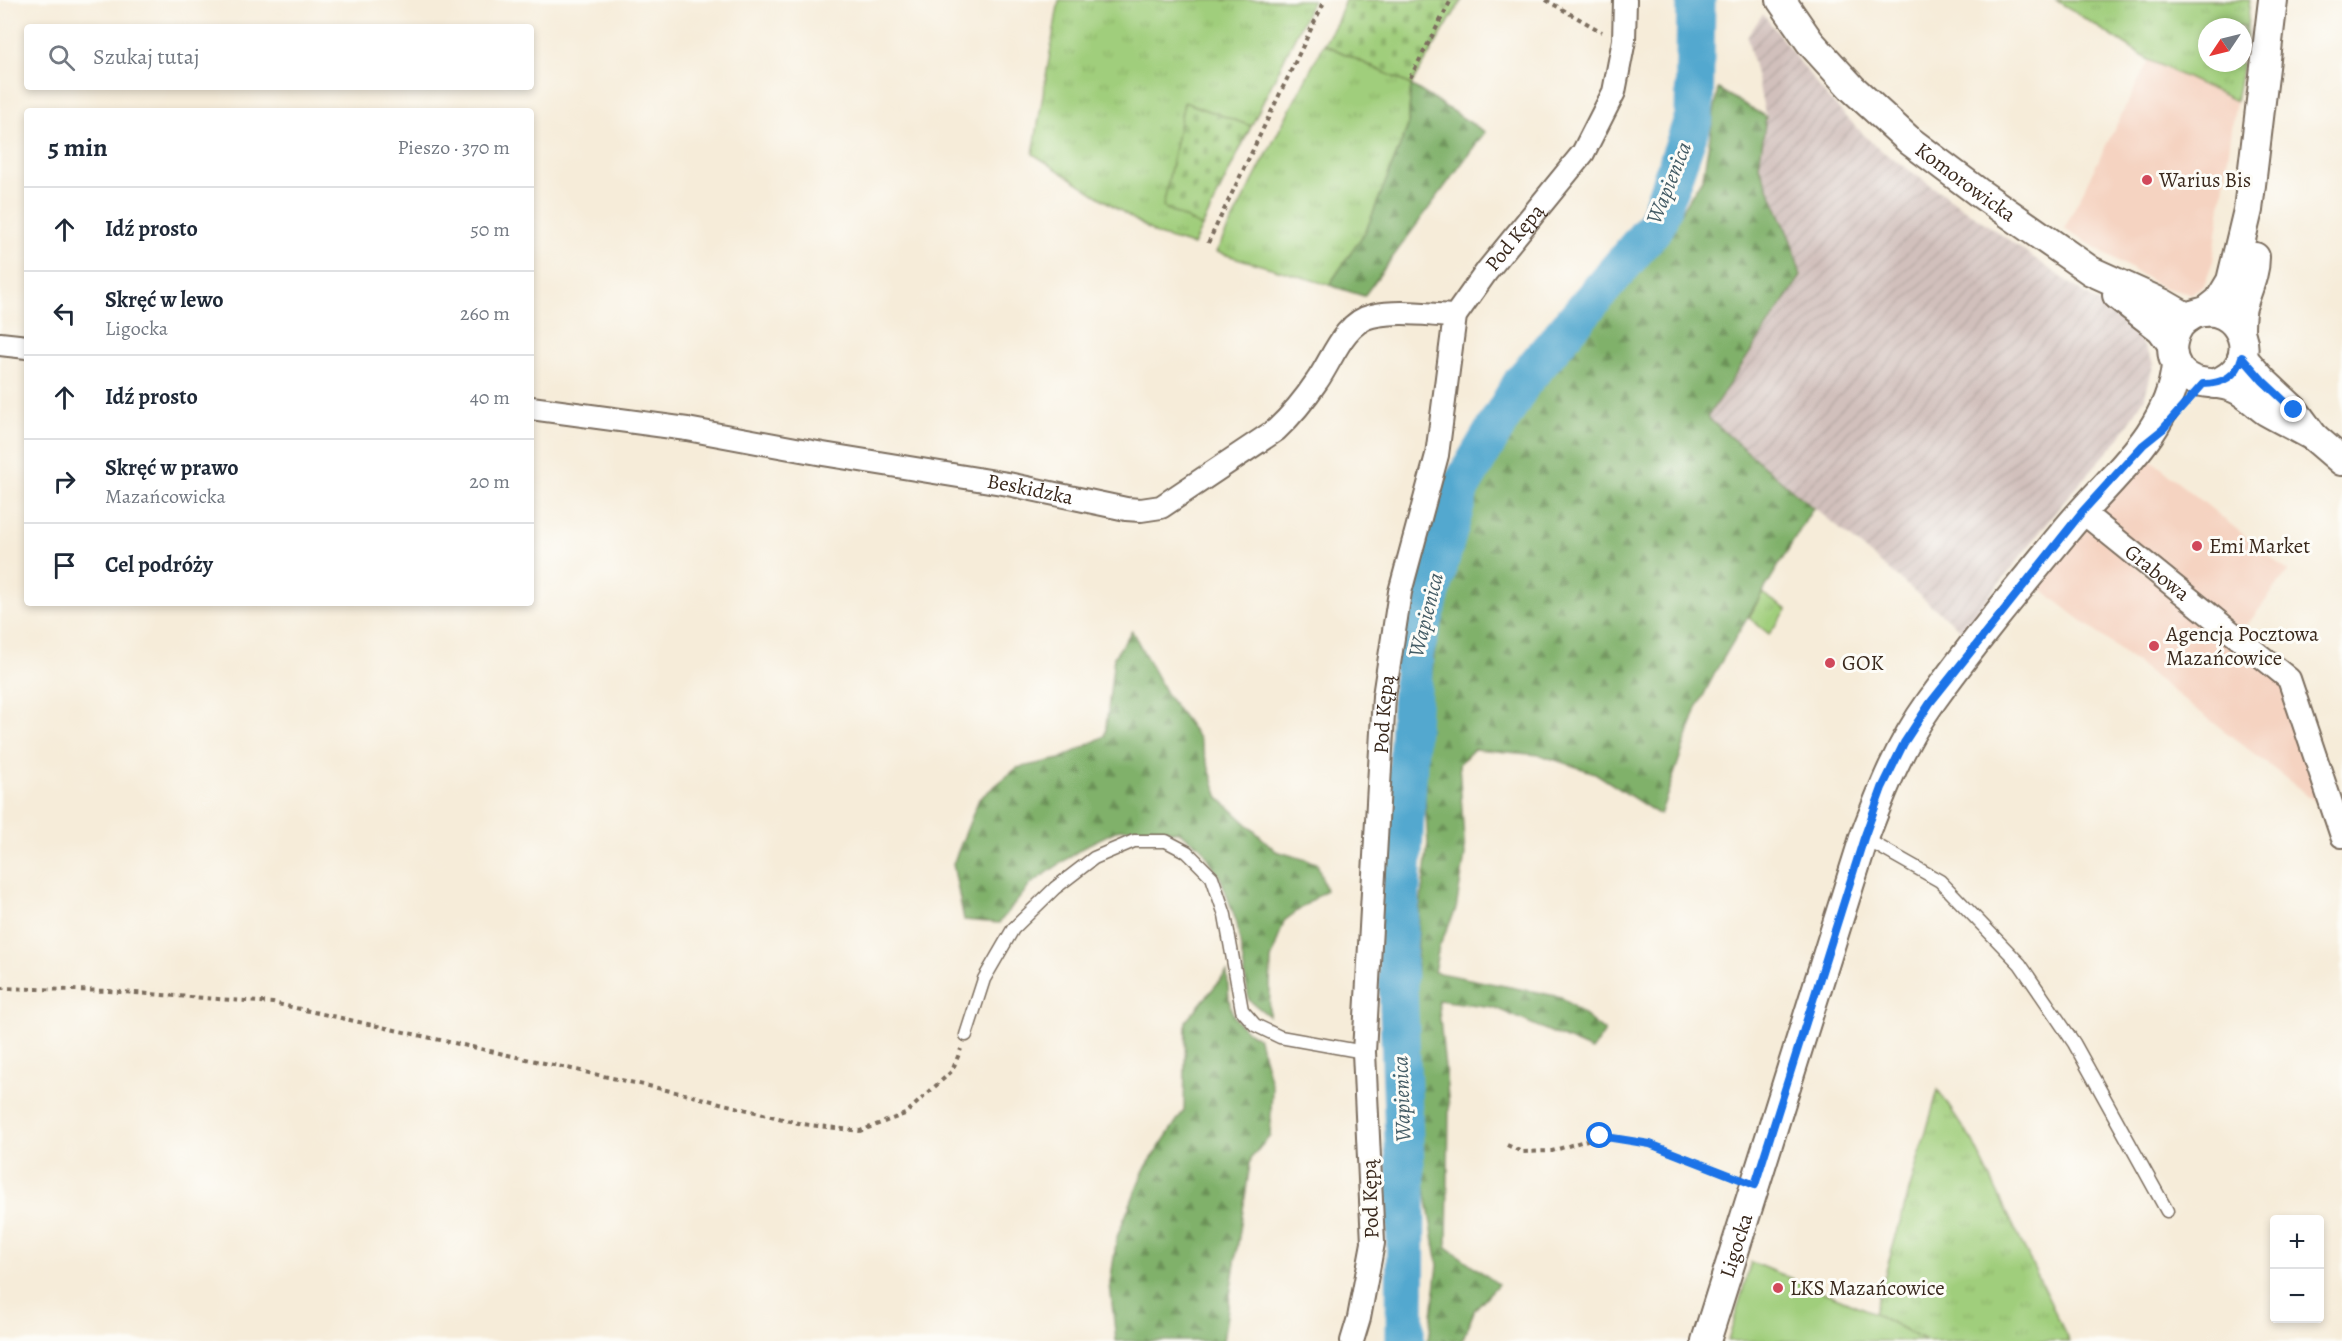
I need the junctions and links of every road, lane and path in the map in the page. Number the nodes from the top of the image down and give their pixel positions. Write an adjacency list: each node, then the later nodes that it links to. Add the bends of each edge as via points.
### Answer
1 (1325, 0): 10 (path)
2 (1451, 0): 8 (path)
3 (1546, 0): 7 (path)
4 (1625, 0): 7 (street, Pod Kępą)
5 (1781, 0): 11 (street, Komorowicka, via 1810,42 1852,88 1910,141)
6 (2273, 0): 9 (street)
7 (1624, 44): 12 (street, Pod Kępą, via 1614,92 1583,153)
8 (1410, 78)
9 (2248, 210): 13 (street, via 2231,281 2219,301); 15 (street, via 2255,238 2255,266 2241,309)
10 (1208, 243)
11 (2091, 271): 13 (street, Komorowicka); 17 (street, via 2162,329)
12 (1455, 315): 19 (street, Beskidzka, via 1370,316 1342,340 1292,415 1276,430 1161,507 1141,510 687,429); 28 (street, Pod Kępą, via 1437,456 1400,592 1384,696)
13 (2196, 315): 15 (street, via 2224,316 2233,322); 17 (street, via 2180,325)
14 (0, 344): 16 (street)
15 (2241, 344): 18 (street, via 2234,373); 20 (street, via 2263,381 2294,410)
16 (24, 347)
17 (2174, 355): 18 (street, via 2182,374); 21 (street, Ligocka, via 2175,384)
18 (2208, 384): 20 (street, via 2235,388); 21 (street)
19 (534, 408)
20 (2314, 437): 22 (street)
21 (2143, 445): 23 (street, Ligocka)
22 (2342, 461)
23 (2082, 512): 24 (street, Grabowa, via 2289,679); 25 (street, Ligocka, via 1930,703 1904,743)
24 (2342, 836)
25 (1864, 838): 30 (street, Ligocka); 31 (lane, via 1940,881 2020,964 2074,1043)
26 (0, 988): 27 (path, via 273,1003 689,1095 802,1124 860,1131 905,1114 952,1071)
27 (966, 1035): 28 (lane, via 984,979 1013,929 1055,888 1094,858 1134,841 1166,841 1187,852 1212,877 1226,915 1242,1010 1255,1024 1280,1036)
28 (1364, 1052): 32 (street, Pod Kępą, via 1373,1244)
29 (1506, 1145): 30 (path, via 1522,1152 1552,1151 1600,1136 1630,1140 1650,1144)
30 (1755, 1185): 33 (street, Ligocka)
31 (2167, 1211)
32 (1352, 1341)
33 (1706, 1341)

